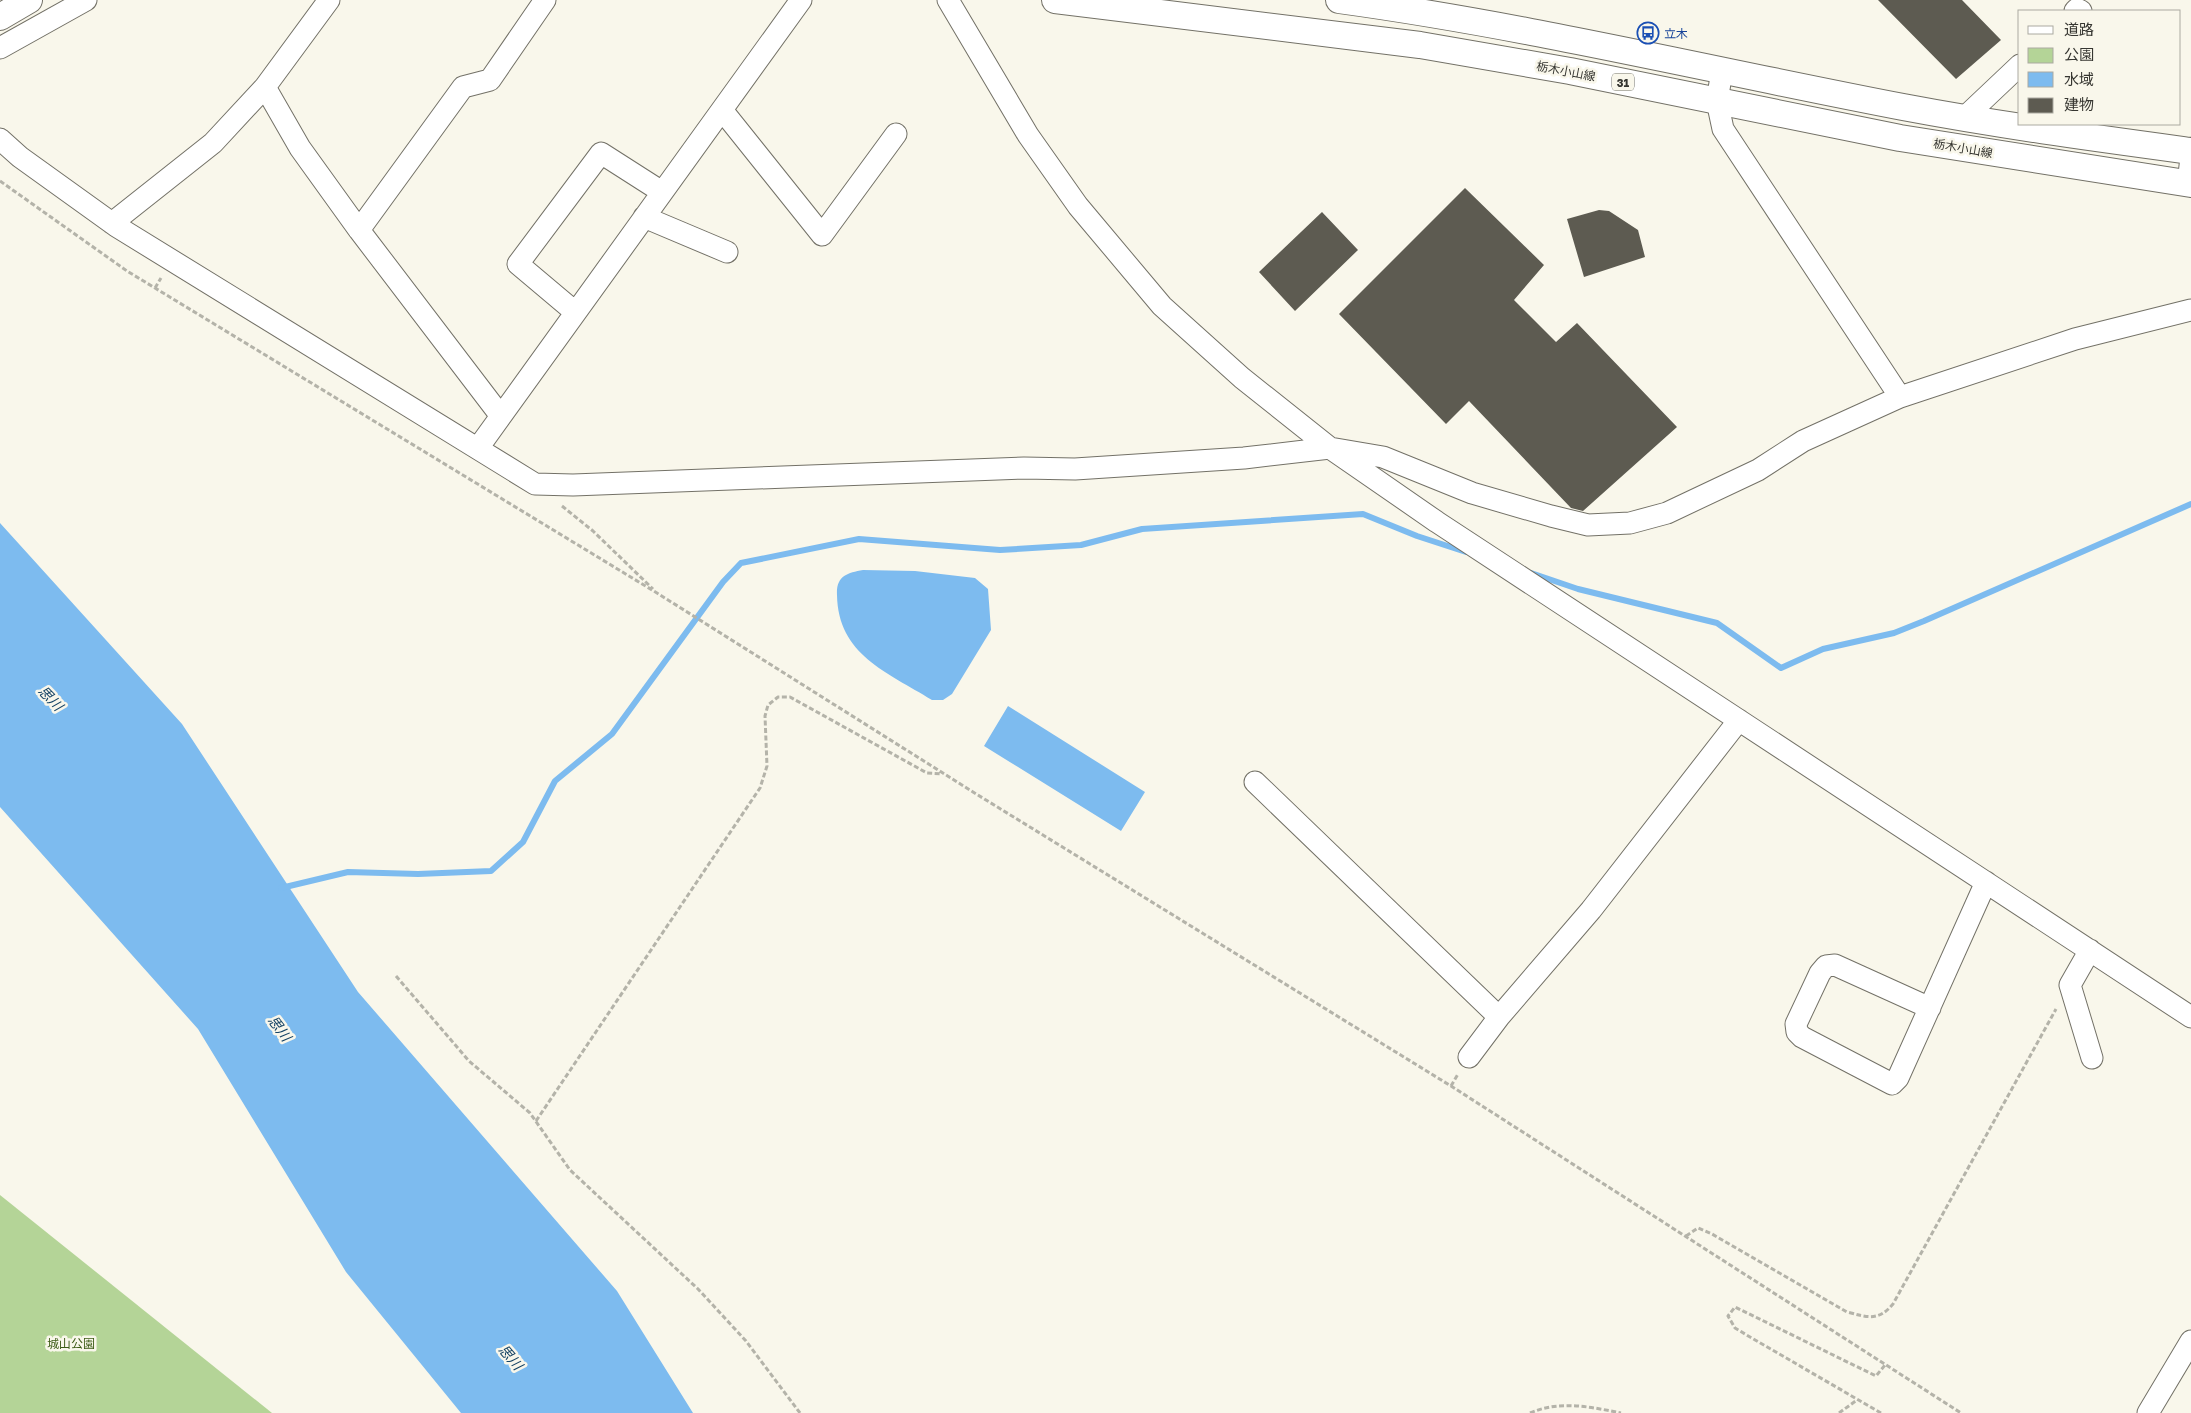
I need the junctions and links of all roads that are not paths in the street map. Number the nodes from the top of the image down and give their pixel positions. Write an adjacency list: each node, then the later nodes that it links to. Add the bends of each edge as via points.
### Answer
1 (29, 0): 10 (main road)
2 (86, 0): 12 (street)
3 (329, 0): 15 (street)
4 (545, 0): 29 (street, via 490,80 463,87)
5 (801, 0): 17 (street)
6 (948, 0): 36 (street, via 1028,135 1078,206 1162,306 1242,378)
7 (1055, 0): 11 (main road, 栃木小山線 / 31)
8 (1340, 0): 9 (main road)
9 (1426, 6): 11 (street); 14 (main road)
10 (0, 17)
11 (1420, 45): 16 (main road, 栃木小山線 / 31)
12 (0, 48)
13 (2018, 66): 18 (street)
14 (1722, 71): 16 (street); 18 (main road)
15 (265, 87): 28 (street, via 214,143); 29 (street, via 300,148)
16 (1717, 101): 25 (main road, 栃木小山線 / 31, via 1900,138); 33 (street, via 1723,129)
17 (722, 110): 21 (street, via 822,235); 26 (street)
18 (1965, 117): 19 (main road)
19 (2018, 125)
20 (2018, 125): 23 (main road)
21 (896, 134)
22 (0, 139): 28 (street)
23 (2191, 151)
24 (2191, 157): 25 (street)
25 (2189, 184)
26 (662, 192): 27 (street); 32 (street, via 602,153 518,264)
27 (644, 217): 30 (street); 32 (street)
28 (112, 223): 35 (street)
29 (359, 230): 34 (street)
30 (727, 252)
31 (2191, 310): 33 (street, via 2075,339)
32 (575, 312): 34 (street)
33 (1900, 398): 36 (street, via 1803,441 1758,470 1667,513 1630,523 1588,525 1551,516 1472,493 1383,457)
34 (500, 415): 35 (street)
35 (478, 448): 36 (street, via 535,484 573,485 1075,468 1244,458)
36 (1330, 448): 37 (street)
37 (1739, 720): 39 (street); 42 (street, via 1592,910)
38 (1255, 782): 42 (street)
39 (1986, 882): 40 (street); 41 (street)
40 (2090, 950): 43 (street); 45 (street, via 2070,985)
41 (1930, 1008): 41 (street, via 1898,1078 1892,1084 1797,1032 1796,1024 1826,966 1835,966)
42 (1499, 1017): 44 (street)
43 (2191, 1017)
44 (1469, 1057)
45 (2092, 1058)
46 (2191, 1341): 47 (street)
47 (2148, 1413)

